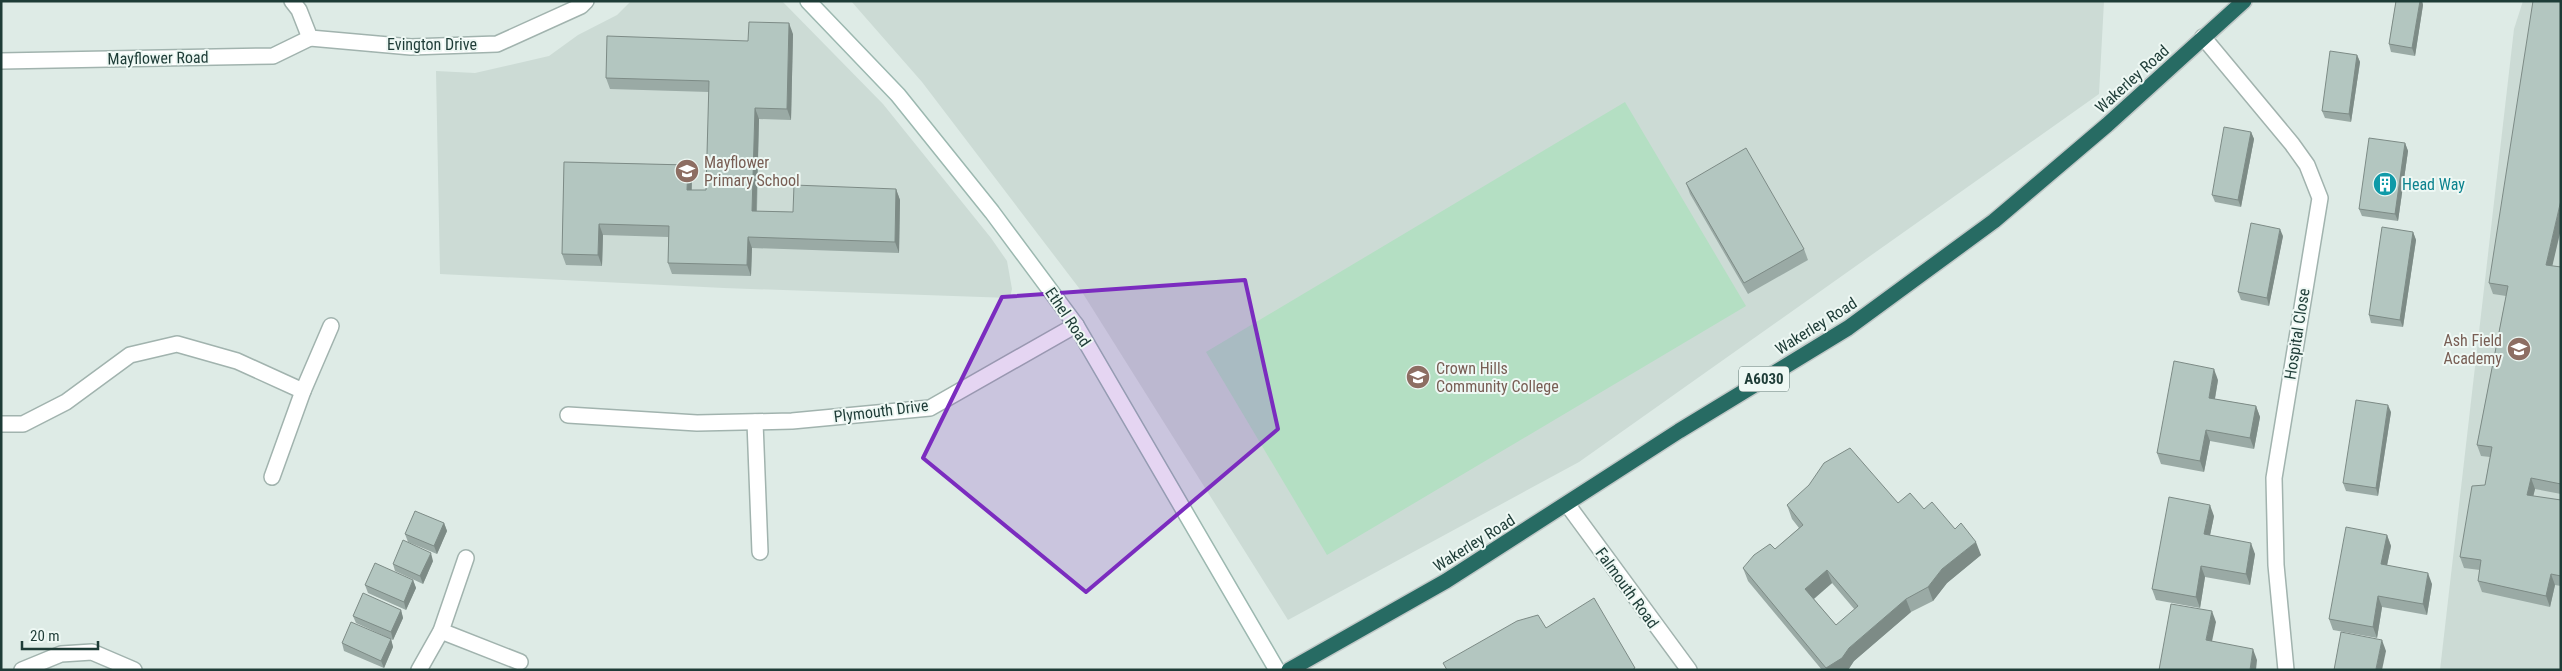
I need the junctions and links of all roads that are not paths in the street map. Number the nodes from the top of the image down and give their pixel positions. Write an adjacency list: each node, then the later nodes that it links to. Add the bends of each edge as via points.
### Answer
1 (292, 1): 6 (street)
2 (586, 1): 6 (street, Evington Drive, via 497,44 411,47)
3 (808, 1): 9 (street, Ethel Road, via 898,95 992,212)
4 (2244, 1): 5 (highway, Wakerley Road / A6030)
5 (2203, 37): 15 (highway, Wakerley Road / A6030, via 2108,125 1933,268 1848,328); 26 (street, Hospital Close, via 2297,151 2307,165 2320,198 2274,478 2276,566)
6 (310, 38): 7 (street, Mayflower Road, via 273,56)
7 (1, 61)
8 (331, 326): 10 (street)
9 (1076, 326): 12 (street, Plymouth Drive, via 930,408); 23 (street, Ethel Road)
10 (303, 390): 13 (street, via 236,361 177,344 130,355 66,402 23,424); 14 (street)
11 (568, 415): 12 (street, Plymouth Drive, via 697,424)
12 (755, 422): 16 (street)
13 (1, 424)
14 (272, 477)
15 (1567, 504): 24 (highway, Wakerley Road / A6030, via 1446,581); 25 (street, Falmouth Road)
16 (760, 552)
17 (466, 558): 18 (street)
18 (441, 631): 19 (street); 22 (street)
19 (520, 662)
20 (22, 670): 21 (street, via 61,654 92,652)
21 (134, 670)
22 (419, 670)
23 (1277, 670)
24 (1289, 670)
25 (1689, 670)
26 (2286, 670)

